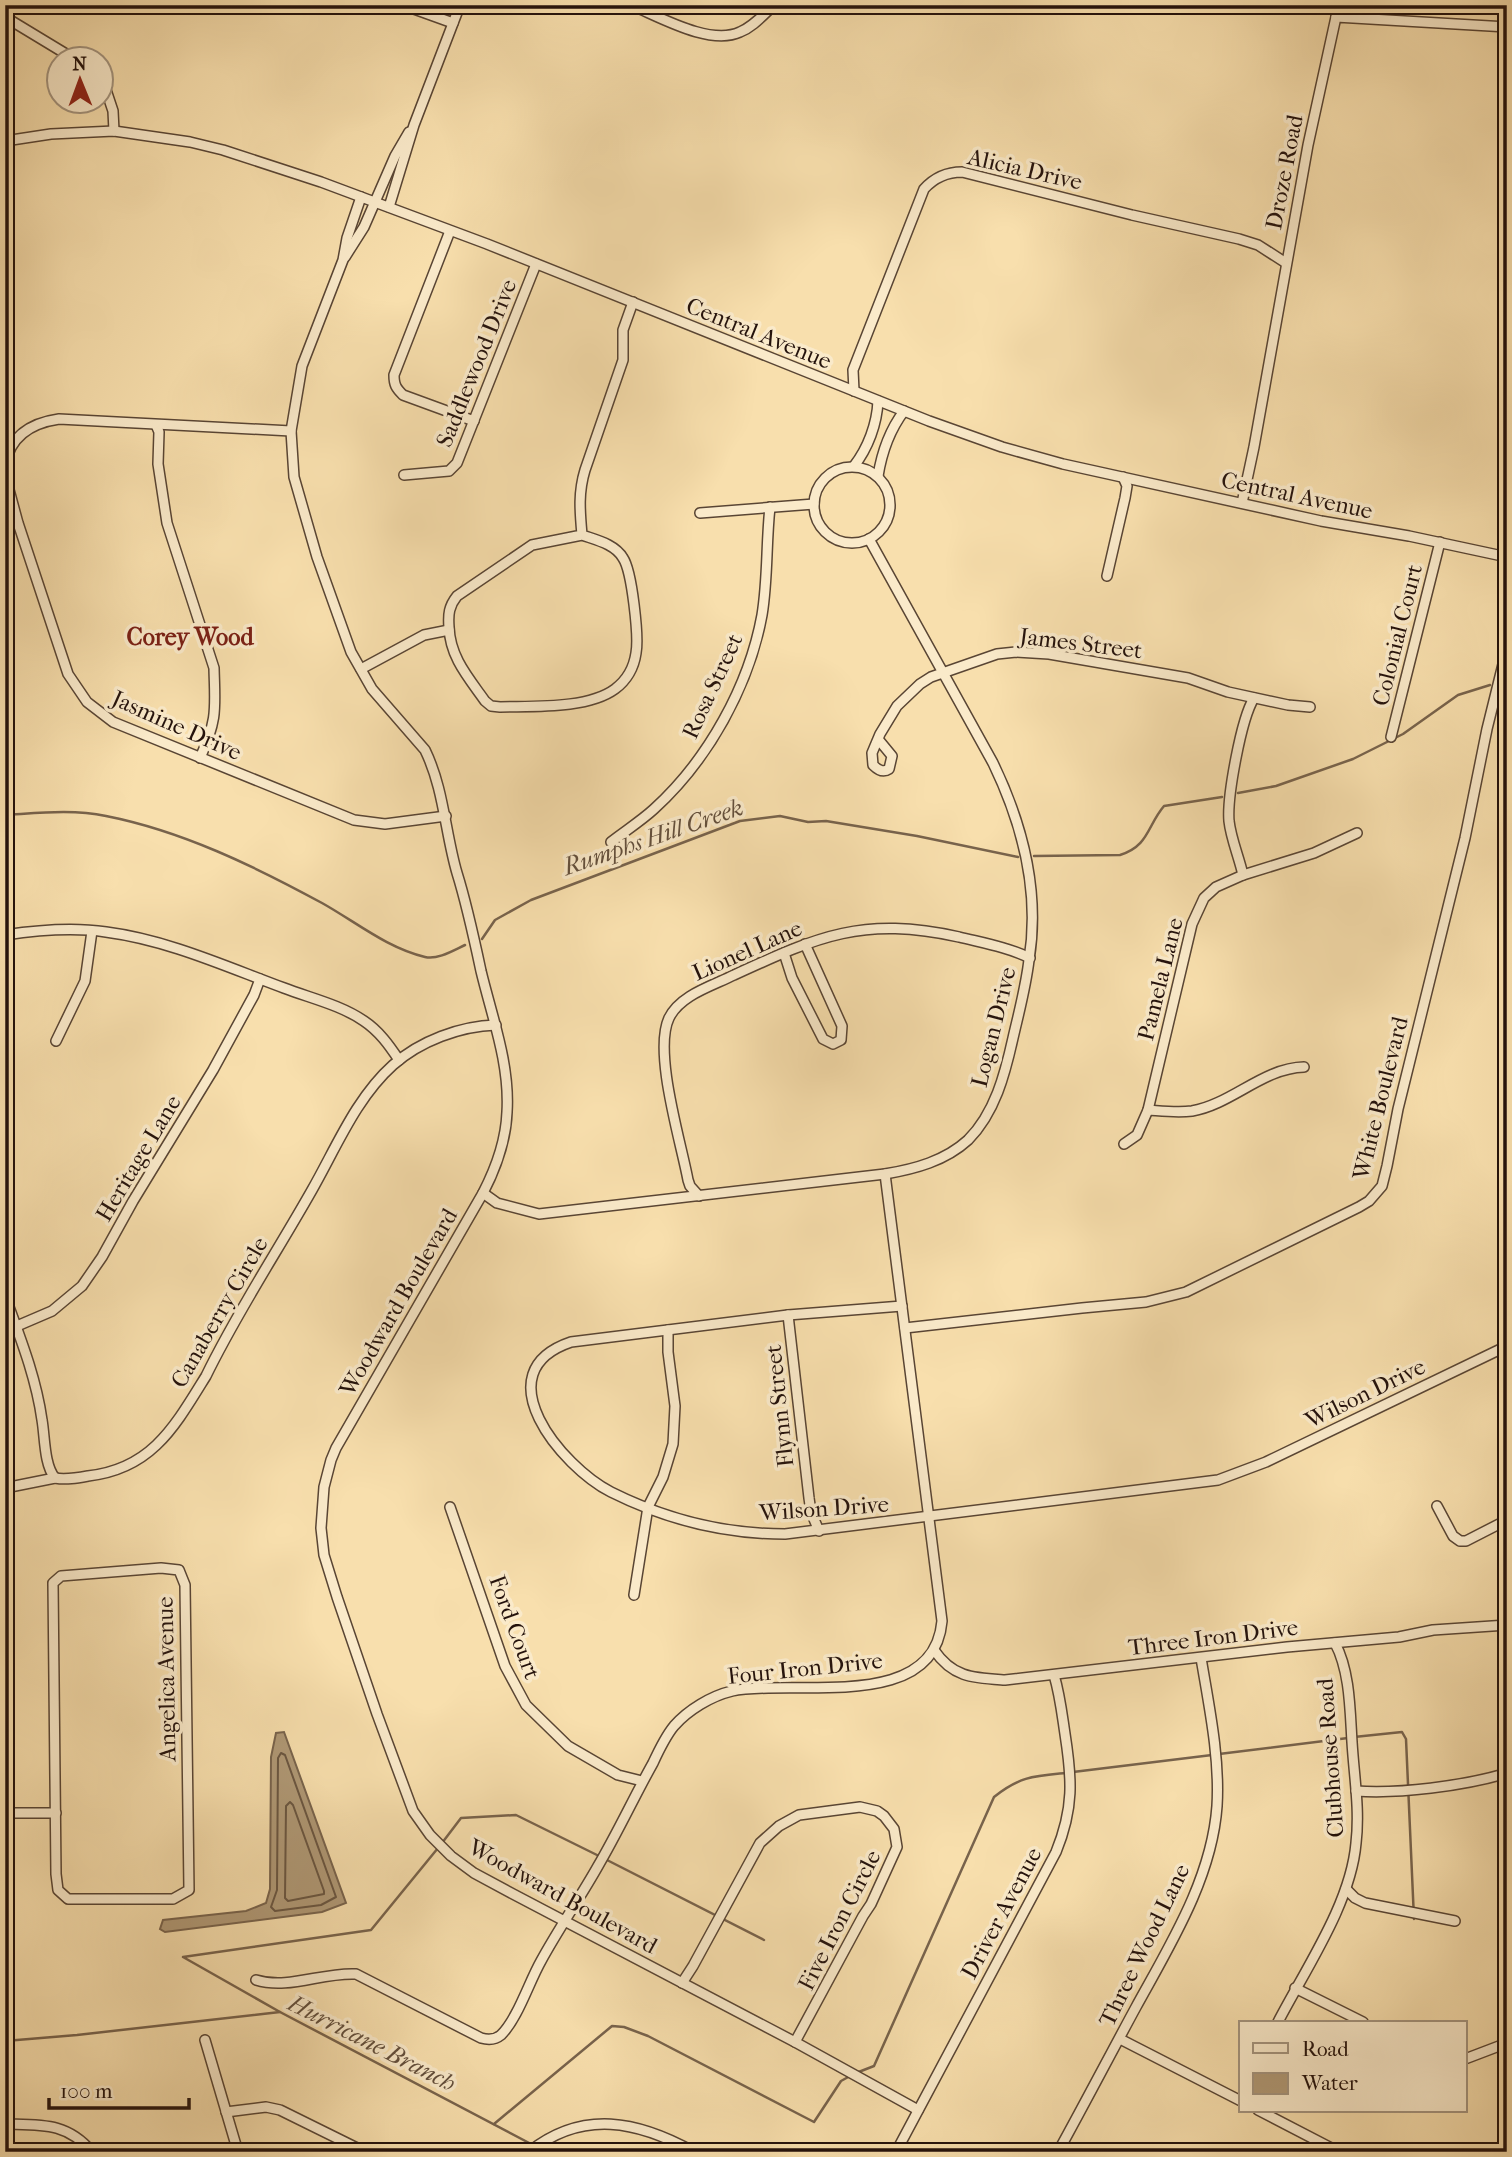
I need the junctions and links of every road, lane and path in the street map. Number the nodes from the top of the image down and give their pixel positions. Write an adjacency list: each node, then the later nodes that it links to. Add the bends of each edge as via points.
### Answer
1 (403, 5): 8 (street)
2 (460, 5): 8 (street)
3 (631, 5): 4 (street, via 701,33 721,36 749,27)
4 (774, 5)
5 (1339, 5): 7 (street, Droze Road)
6 (5, 17): 10 (street)
7 (1336, 17): 9 (street); 20 (street, Droze Road)
8 (453, 23): 12 (street)
9 (1507, 27)
10 (53, 46)
11 (113, 116): 13 (street)
12 (414, 125): 16 (street, Woodward Boulevard); 17 (street)
13 (114, 131): 14 (street, Central Avenue); 15 (street, Central Avenue, via 223,150)
14 (5, 141)
15 (360, 197): 16 (street, Central Avenue); 19 (street, Woodward Boulevard)
16 (374, 202): 17 (street, Central Avenue); 19 (street, Woodward Boulevard)
17 (389, 207): 18 (street, Central Avenue)
18 (450, 231): 21 (street, Central Avenue); 26 (street, via 394,382 403,395)
19 (343, 261): 28 (street, Woodward Boulevard, via 302,366)
20 (1286, 263): 23 (street, Alicia Drive, via 1239,239 953,172 924,189 853,370); 35 (street, Droze Road)
21 (536, 264): 22 (street, Central Avenue); 26 (street, Saddlewood Drive)
22 (633, 302): 23 (street, Central Avenue); 39 (street, via 623,330 623,360 580,488)
23 (854, 391): 24 (street, Central Avenue)
24 (878, 401): 25 (street, Central Avenue); 30 (street, via 877,417)
25 (904, 411): 33 (street, via 888,436); 34 (street, Central Avenue, via 1002,447)
26 (474, 421): 32 (street, Saddlewood Drive, via 454,468)
27 (156, 425): 28 (street); 29 (street, via 47,421 17,437); 52 (street, via 167,523 217,688 215,716)
28 (291, 431): 46 (street, Woodward Boulevard, via 300,504 346,639)
29 (5, 466)
30 (854, 466): 33 (street); 36 (street, via 836,470 823,480)
31 (5, 475): 52 (street, Jasmine Drive, via 60,651 80,694 113,722)
32 (404, 475)
33 (878, 476): 40 (street, via 889,492 890,512 881,530)
34 (1123, 477): 35 (street, Central Avenue); 43 (street, via 1127,486)
35 (1242, 503): 41 (street, Central Avenue)
36 (814, 504): 37 (street); 40 (street, via 819,524 834,538 854,543)
37 (770, 508): 38 (street); 55 (street, Rosa Street, via 757,639 732,700 684,778 652,811)
38 (701, 513)
39 (582, 535): 44 (street, via 532,545 457,596 451,604); 44 (street, via 615,549 627,565 631,581 636,656 616,689 585,701 491,706 456,659)
40 (869, 539): 47 (street, Logan Drive)
41 (1440, 542): 42 (street, Central Avenue); 50 (street, Colonial Court)
42 (1507, 557)
43 (1107, 576)
44 (449, 630): 46 (street, via 424,635)
45 (1507, 648): 76 (street, White Boulevard, via 1387,1166 1376,1194 1359,1208 1172,1297)
46 (361, 669): 53 (street, Woodward Boulevard, via 372,689 425,750)
47 (943, 672): 48 (street, James Street, via 997,654 1037,652 1188,678); 51 (street, James Street, via 920,684 897,706); 61 (street, Logan Drive, via 993,762 1017,821 1031,895)
48 (1254, 698): 49 (street, James Street); 56 (street, via 1244,722 1229,806)
49 (1310, 707)
50 (1391, 737)
51 (877, 739)
52 (200, 758): 53 (street, Jasmine Drive, via 365,823)
53 (446, 816): 63 (street, Woodward Boulevard)
54 (1357, 833): 56 (street, Pamela Lane, via 1314,853)
55 (611, 842)
56 (1243, 875): 67 (street, Pamela Lane, via 1210,892 1195,915)
57 (92, 931): 58 (street); 62 (street, via 144,939); 64 (street, via 85,981)
58 (5, 935)
59 (805, 944): 60 (street, Lionel Lane); 60 (street, via 842,1026 841,1040 833,1044 823,1039); 61 (street, Lionel Lane, via 844,932 906,928 943,933)
60 (784, 953): 71 (street, Lionel Lane, via 695,994 669,1018 663,1044 665,1063 688,1180)
61 (1030, 958): 69 (street, Logan Drive, via 1004,1076 985,1120 962,1145 943,1157)
62 (260, 979): 65 (street, via 359,1018); 75 (street, Heritage Lane, via 214,1070 82,1286 52,1311)
63 (496, 1026): 65 (street, Canaberry Circle, via 445,1035); 70 (street, Woodward Boulevard, via 507,1113 494,1172)
64 (55, 1041)
65 (399, 1060): 79 (street, Canaberry Circle, via 361,1102 206,1376 163,1440 145,1457 111,1472)
66 (1304, 1068): 67 (street, via 1283,1070 1194,1111)
67 (1148, 1110): 68 (street, Pamela Lane, via 1137,1135)
68 (1125, 1144)
69 (885, 1174): 71 (street, Logan Drive); 73 (street)
70 (483, 1193): 71 (street, Logan Drive, via 510,1208 539,1214); 99 (street, Woodward Boulevard, via 331,1460 321,1514 322,1542 413,1811 430,1835 462,1864)
71 (699, 1196)
72 (5, 1296): 75 (street)
73 (902, 1306): 74 (street, Wilson Drive); 76 (street)
74 (788, 1315): 77 (street, Wilson Drive); 86 (street, Flynn Street, via 808,1498)
75 (17, 1326): 79 (street)
76 (905, 1328): 84 (street)
77 (668, 1330): 83 (street, via 675,1406 673,1444); 83 (street, Wilson Drive, via 562,1345 535,1368 530,1385 536,1411 581,1472 600,1486)
78 (1507, 1346): 84 (street, Wilson Drive, via 1266,1462 1218,1480)
79 (55, 1478): 80 (street, Canaberry Circle)
80 (5, 1488)
81 (1437, 1506): 85 (street, via 1460,1541)
82 (450, 1507): 94 (street, Ford Court, via 509,1677 526,1705 568,1746 618,1774)
83 (648, 1507): 86 (street, Wilson Drive, via 736,1532); 87 (street)
84 (929, 1518): 86 (street, Wilson Drive); 90 (street, via 942,1621)
85 (1507, 1520)
86 (819, 1531)
87 (634, 1595)
88 (1507, 1625): 89 (street, Three Iron Drive)
89 (1335, 1643): 91 (street, Three Iron Drive); 95 (street, Clubhouse Road, via 1344,1670)
90 (933, 1650): 92 (street, Three Iron Drive, via 946,1665 971,1677 1006,1680); 94 (street, Four Iron Drive, via 911,1672 869,1686 765,1688 719,1695 674,1726)
91 (1201, 1658): 92 (street, Three Iron Drive); 106 (street, Three Wood Lane, via 1216,1771 1217,1806 1208,1857 1188,1909)
92 (1054, 1675): 112 (street, Driver Avenue, via 1072,1781 1066,1829)
93 (1504, 1774): 95 (street, via 1399,1791)
94 (642, 1781): 99 (street, Four Iron Drive)
95 (1356, 1791): 98 (street, Clubhouse Road, via 1356,1843)
96 (5, 1813): 97 (street)
97 (56, 1813): 97 (street, Angelica Avenue, via 58,1891 68,1899 173,1899 188,1890 185,1585 179,1570 161,1567 61,1576 53,1583)
98 (1346, 1889): 100 (street, via 1365,1903); 103 (street, Clubhouse Road)
99 (564, 1921): 101 (street, Four Iron Drive, via 509,2022 495,2039 481,2038 356,1974 287,1984); 102 (street, Woodward Boulevard)
100 (1455, 1921)
101 (256, 1980)
102 (682, 1983): 108 (street, Woodward Boulevard); 108 (street, Five Iron Circle, via 770,1833 799,1815 860,1807 877,1811 894,1829 894,1856)
103 (1295, 1988): 104 (street, Clubhouse Road); 105 (street)
104 (1278, 2021)
105 (1361, 2021)
106 (1120, 2039): 111 (street); 122 (street, Three Wood Lane)
107 (205, 2040): 113 (street)
108 (795, 2042): 112 (street, Woodward Boulevard)
109 (1507, 2043): 110 (street)
110 (1466, 2059)
111 (1239, 2098)
112 (918, 2110): 121 (street, Driver Avenue)
113 (226, 2112): 117 (street); 118 (street, via 266,2107 280,2110)
114 (1262, 2112): 123 (street)
115 (5, 2124): 116 (street, via 59,2127)
116 (92, 2152)
117 (238, 2152)
118 (365, 2152)
119 (529, 2152): 120 (street, via 564,2131 609,2123 643,2128)
120 (694, 2152)
121 (896, 2152)
122 (1058, 2152)
123 (1339, 2152)

